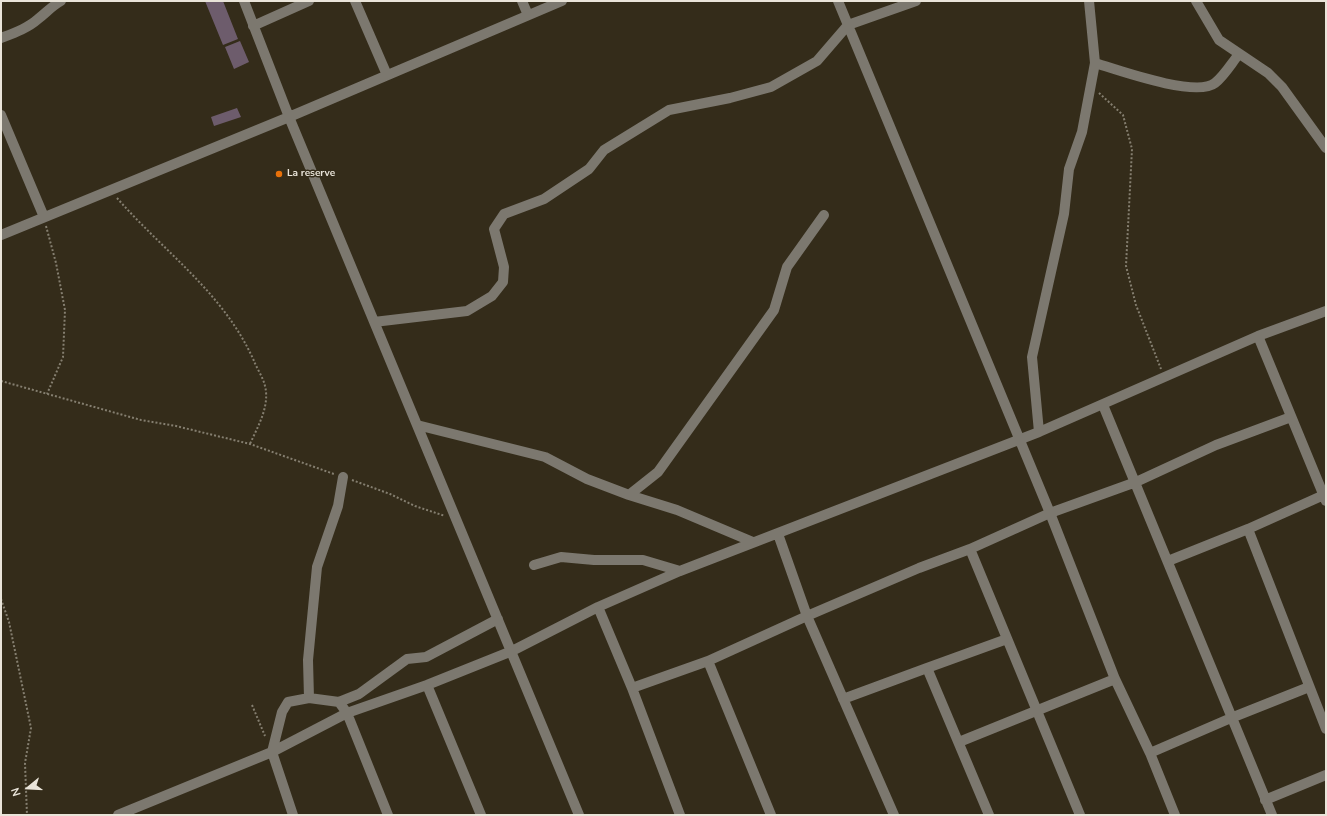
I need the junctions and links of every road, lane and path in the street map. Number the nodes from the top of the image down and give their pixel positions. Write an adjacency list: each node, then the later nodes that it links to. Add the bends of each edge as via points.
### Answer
1 (61, 1): 11 (street)
2 (244, 1): 14 (street)
3 (309, 1): 14 (street)
4 (355, 1): 18 (street)
5 (522, 1): 12 (street)
6 (562, 1): 12 (street)
7 (838, 1): 13 (street)
8 (916, 1): 13 (street)
9 (1089, 1): 17 (street)
10 (1196, 1): 16 (street, via 1219,40)
11 (50, 4): 15 (street, via 38,19)
12 (528, 15): 18 (street)
13 (848, 25): 28 (street, via 817,61 771,87 669,110 604,150 588,169 544,199 504,214 494,229 504,267 503,282 492,296 467,311); 37 (street)
14 (253, 26): 21 (street)
15 (1, 38)
16 (1238, 54): 17 (street, via 1214,84 1203,88 1162,83); 22 (street, via 1268,73)
17 (1095, 63): 19 (street)
18 (387, 75): 21 (street)
19 (1091, 86): 30 (path, via 1123,114 1132,149 1126,266 1136,305); 36 (street, via 1082,132 1070,170 1064,214 1032,357)
20 (1, 115): 25 (street)
21 (289, 117): 23 (street); 28 (street)
22 (1326, 148)
23 (110, 190): 25 (street); 38 (path, via 137,221 215,298 245,342 265,386 264,414)
24 (824, 215): 41 (street, via 787,267 774,310 658,472)
25 (44, 217): 26 (street); 32 (path, via 65,310 63,357)
26 (1, 234)
27 (1326, 311): 29 (street)
28 (374, 322): 35 (street)
29 (1258, 336): 30 (street); 34 (street)
30 (1164, 376): 33 (street)
31 (1, 381): 32 (path)
32 (47, 394): 38 (path, via 141,420)
33 (1103, 405): 36 (street); 40 (street)
34 (1291, 417): 40 (street, via 1216,445); 42 (street)
35 (417, 425): 41 (street, via 545,457 587,479); 44 (street)
36 (1039, 432): 37 (street)
37 (1018, 440): 43 (street); 46 (street)
38 (250, 444): 39 (path)
39 (342, 477): 44 (path, via 439,515); 64 (street, via 338,506 316,567 308,660)
40 (1136, 482): 43 (street); 49 (street)
41 (629, 495): 47 (street, via 677,510)
42 (1325, 497): 45 (street)
43 (1050, 513): 48 (street); 60 (street)
44 (456, 518): 55 (street)
45 (1248, 529): 49 (street); 62 (street)
46 (778, 534): 47 (street); 54 (street)
47 (753, 542): 51 (street)
48 (970, 549): 54 (street); 56 (street)
49 (1168, 561): 70 (street)
50 (534, 565): 51 (street, via 561,557 643,560)
51 (680, 571): 53 (street)
52 (1, 598): 77 (path, via 9,622 31,728 25,763)
53 (598, 607): 57 (street); 63 (street)
54 (807, 616): 58 (street); 65 (street)
55 (498, 619): 57 (street); 66 (street, via 426,657 407,659 359,694)
56 (1006, 639): 59 (street); 68 (street)
57 (512, 651): 61 (street); 82 (street)
58 (708, 660): 63 (street); 84 (street)
59 (927, 668): 65 (street); 72 (street)
60 (1116, 679): 68 (street); 74 (street)
61 (427, 685): 69 (street); 81 (street)
62 (1309, 687): 70 (street); 71 (street)
63 (632, 688): 83 (street)
64 (309, 698): 66 (street); 73 (street, via 288,702 282,712)
65 (843, 699): 85 (street)
66 (339, 702): 69 (street)
67 (252, 706): 73 (path)
68 (1037, 710): 72 (street); 87 (street)
69 (347, 714): 73 (street); 80 (street)
70 (1231, 718): 74 (street); 76 (street)
71 (1326, 729)
72 (959, 742): 86 (street)
73 (272, 752): 78 (street); 79 (street)
74 (1150, 753): 88 (street)
75 (1326, 775): 76 (street)
76 (1265, 800): 89 (street)
77 (27, 815)
78 (118, 815)
79 (293, 815)
80 (388, 815)
81 (480, 815)
82 (580, 815)
83 (680, 815)
84 (771, 815)
85 (894, 815)
86 (989, 815)
87 (1080, 815)
88 (1175, 815)
89 (1272, 815)

